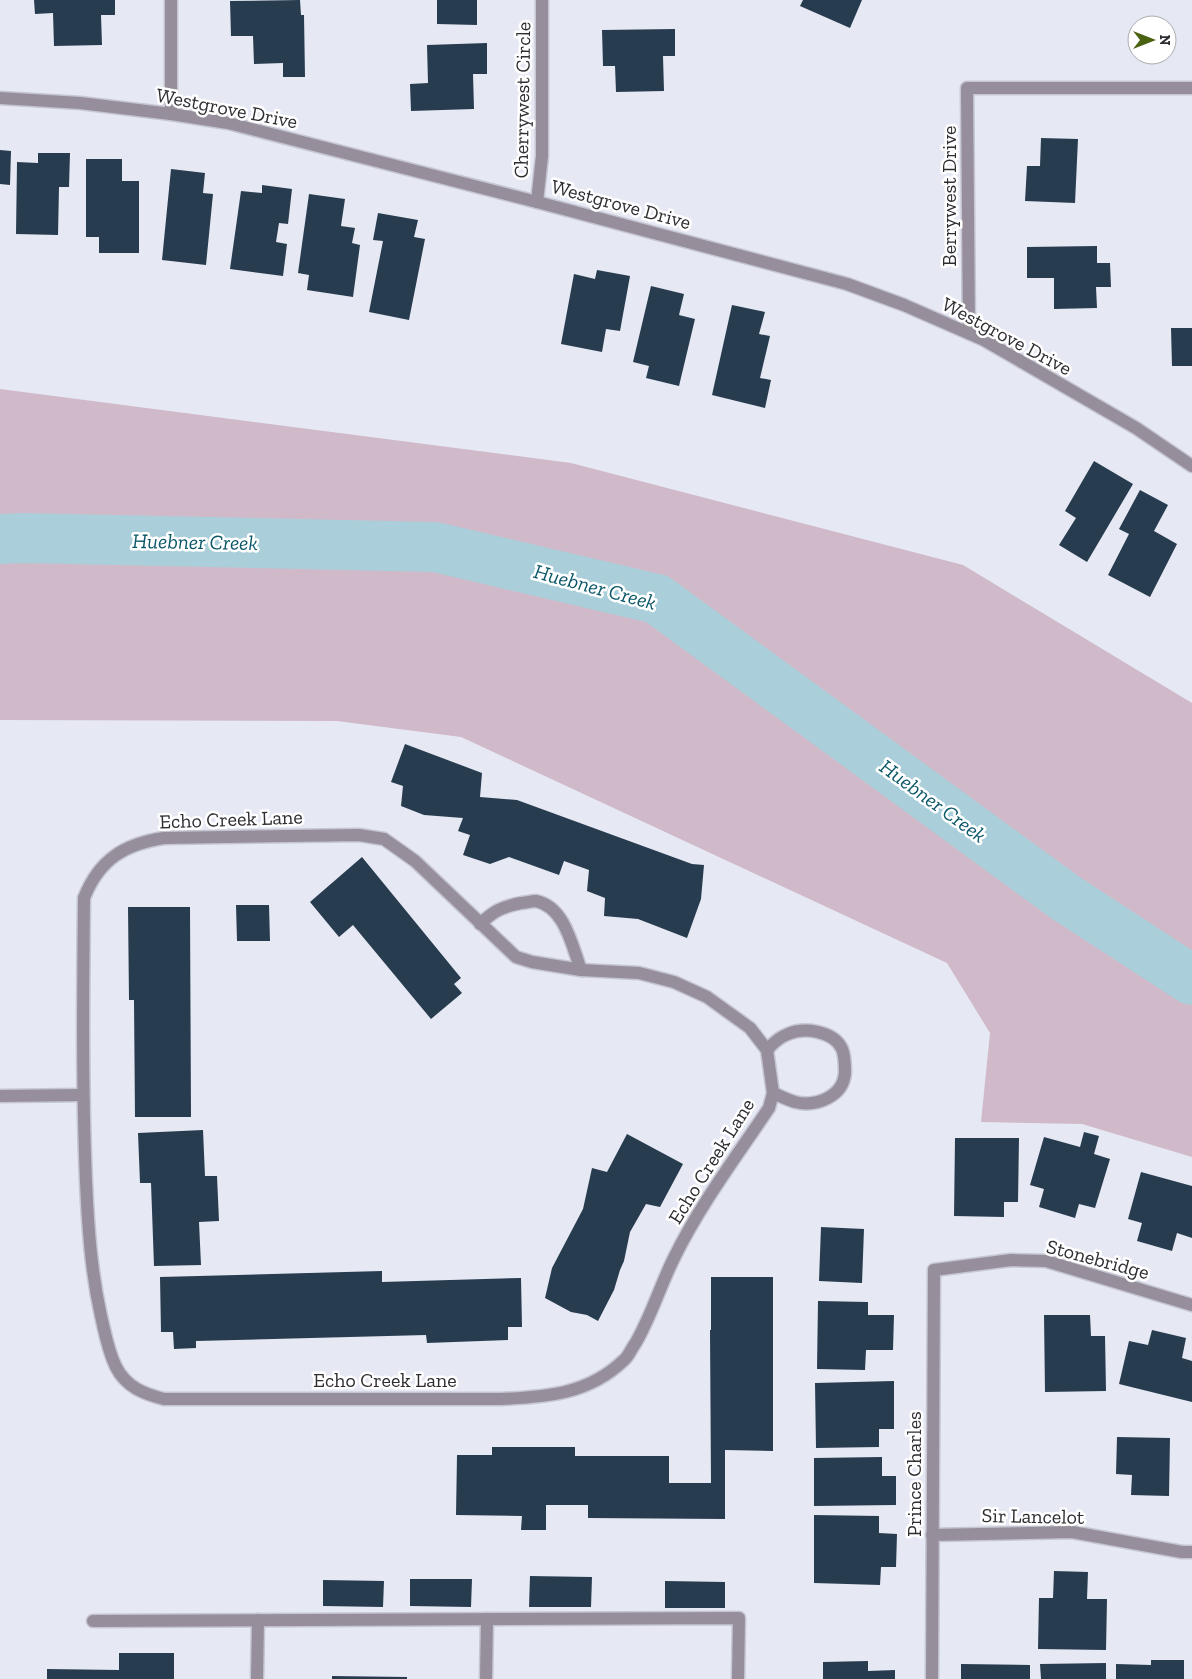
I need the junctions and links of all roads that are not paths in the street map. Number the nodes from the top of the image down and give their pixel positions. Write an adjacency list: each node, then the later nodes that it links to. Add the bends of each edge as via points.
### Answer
1 (171, 0): 5 (street)
2 (542, 0): 6 (street, Cherrywest Circle, via 542,156)
3 (1192, 88): 7 (street, Berrywest Drive, via 967,88)
4 (0, 98): 5 (street, Westgrove Drive)
5 (171, 114): 6 (street, Westgrove Drive, via 228,123)
6 (537, 202): 7 (street, Westgrove Drive, via 847,284)
7 (969, 333): 8 (street, Westgrove Drive, via 1136,428)
8 (1192, 466)
9 (480, 924): 10 (street, Echo Creek Lane, via 516,957); 10 (street, via 494,911 514,905 535,901 551,907 565,925); 13 (street, Echo Creek Lane, via 415,862 384,839 359,835 164,838 131,846 98,870 84,898)
10 (581, 970): 11 (street, Echo Creek Lane, via 639,973 693,989 750,1028)
11 (767, 1050): 12 (street, Echo Creek Lane); 12 (street, Echo Creek Lane, via 776,1040 790,1033 808,1030 828,1035 842,1047 844,1080 834,1095 817,1103 796,1102)
12 (774, 1093): 13 (street, Echo Creek Lane, via 769,1108 710,1196 674,1258 642,1332 626,1359 601,1378 571,1392 502,1399 164,1399 144,1394 130,1384 117,1368 106,1338 94,1285 89,1245)
13 (83, 1095): 14 (street)
14 (0, 1096)
15 (934, 1270): 16 (street, Stonebridge, via 1012,1260 1046,1261); 17 (street, Prince Charles)
16 (1192, 1305)
17 (932, 1534): 18 (street, Sir Lancelot, via 1072,1532); 25 (street, Prince Charles)
18 (1192, 1552)
19 (486, 1619): 20 (street); 23 (street); 24 (street, via 738,1618)
20 (258, 1620): 21 (street); 22 (street)
21 (93, 1621)
22 (257, 1679)
23 (486, 1679)
24 (738, 1679)
25 (932, 1679)

